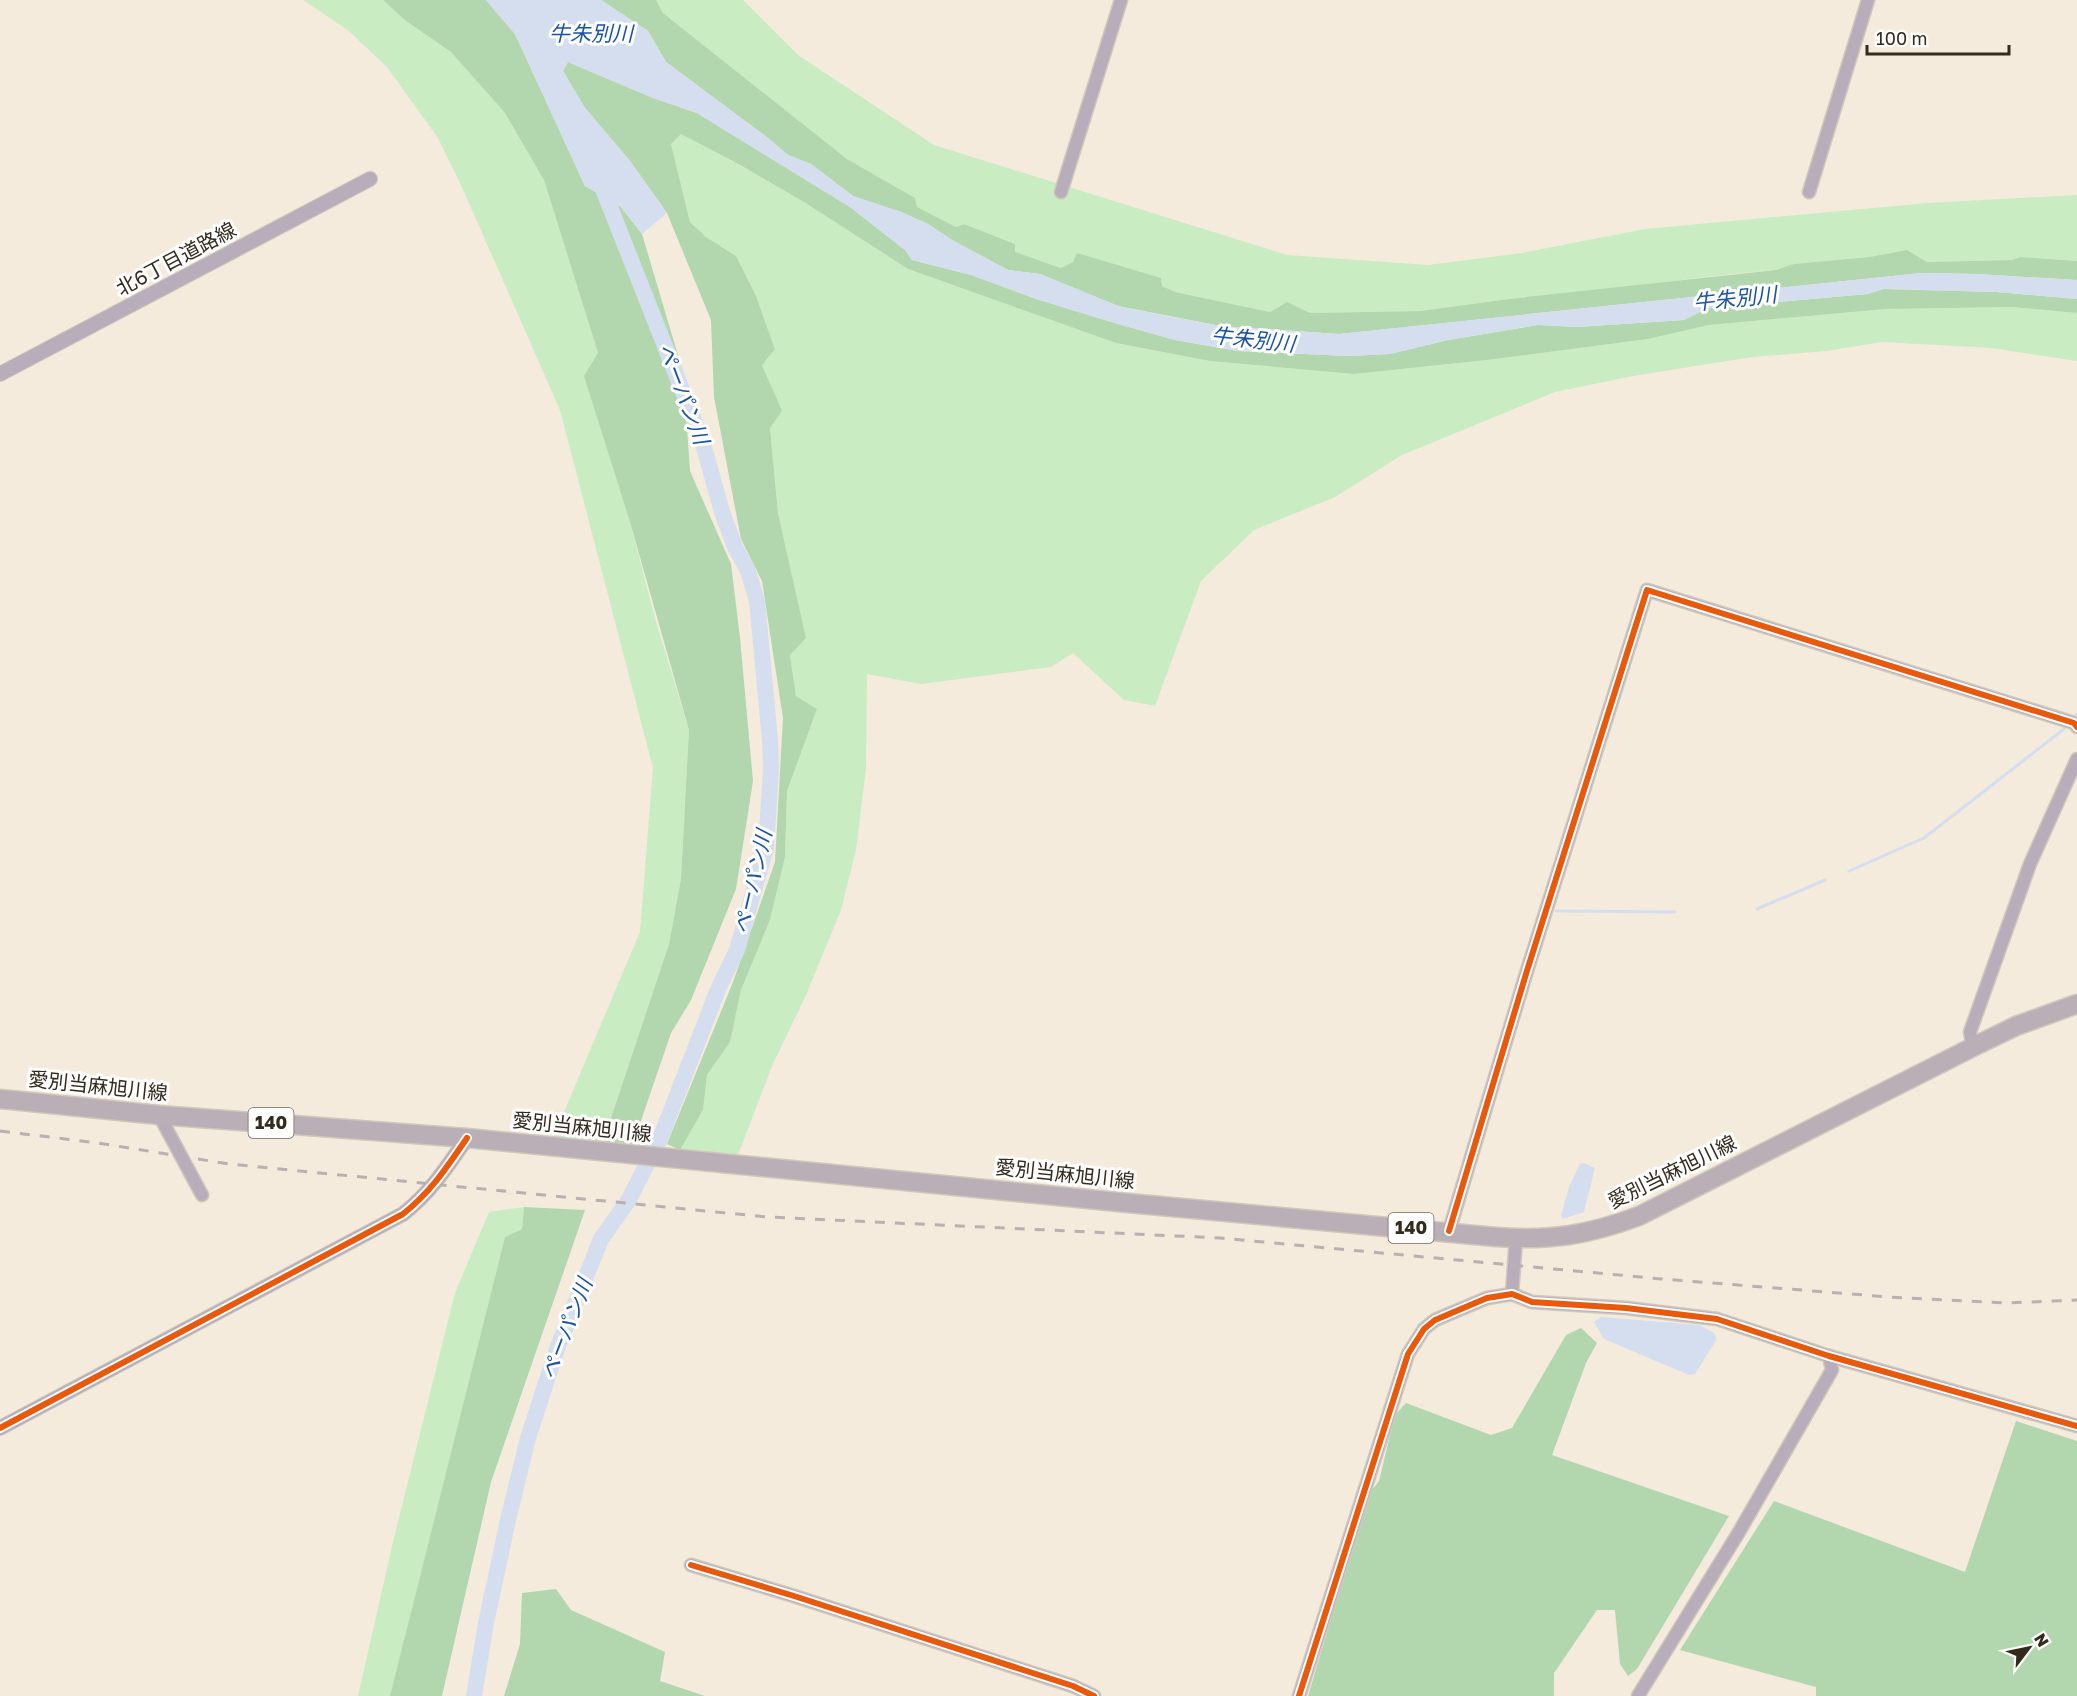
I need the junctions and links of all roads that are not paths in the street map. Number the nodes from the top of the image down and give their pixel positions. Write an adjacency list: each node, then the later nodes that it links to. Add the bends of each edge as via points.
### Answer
1 (1121, 0): 4 (street)
2 (1868, 0): 5 (street)
3 (370, 179): 6 (street, 北6丁目道路線)
4 (1061, 192)
5 (1809, 192)
6 (0, 374)
7 (2077, 726): 15 (street, via 1647,590)
8 (2077, 759): 10 (street, via 2030,864 1970,1032)
9 (2077, 1004): 10 (main road, 愛別当麻旭川線 / 140)
10 (1973, 1047): 16 (main road, 愛別当麻旭川線 / 140, via 1639,1216 1574,1236)
11 (0, 1098): 12 (main road, 愛別当麻旭川線 / 140)
12 (159, 1114): 13 (main road, 愛別当麻旭川線 / 140); 14 (street)
13 (467, 1138): 15 (main road, 愛別当麻旭川線 / 140); 20 (street, via 435,1185 403,1214)
14 (202, 1195)
15 (1449, 1232): 16 (main road, 愛別当麻旭川線 / 140)
16 (1516, 1238): 17 (street)
17 (1512, 1294): 18 (street, via 1532,1302 1717,1319); 23 (street, via 1487,1298 1435,1320 1414,1343)
18 (1829, 1356): 19 (street); 24 (street, via 1832,1370)
19 (2077, 1426)
20 (0, 1428)
21 (691, 1565): 22 (street, via 1073,1686)
22 (1094, 1696)
23 (1299, 1696)
24 (1638, 1696)

